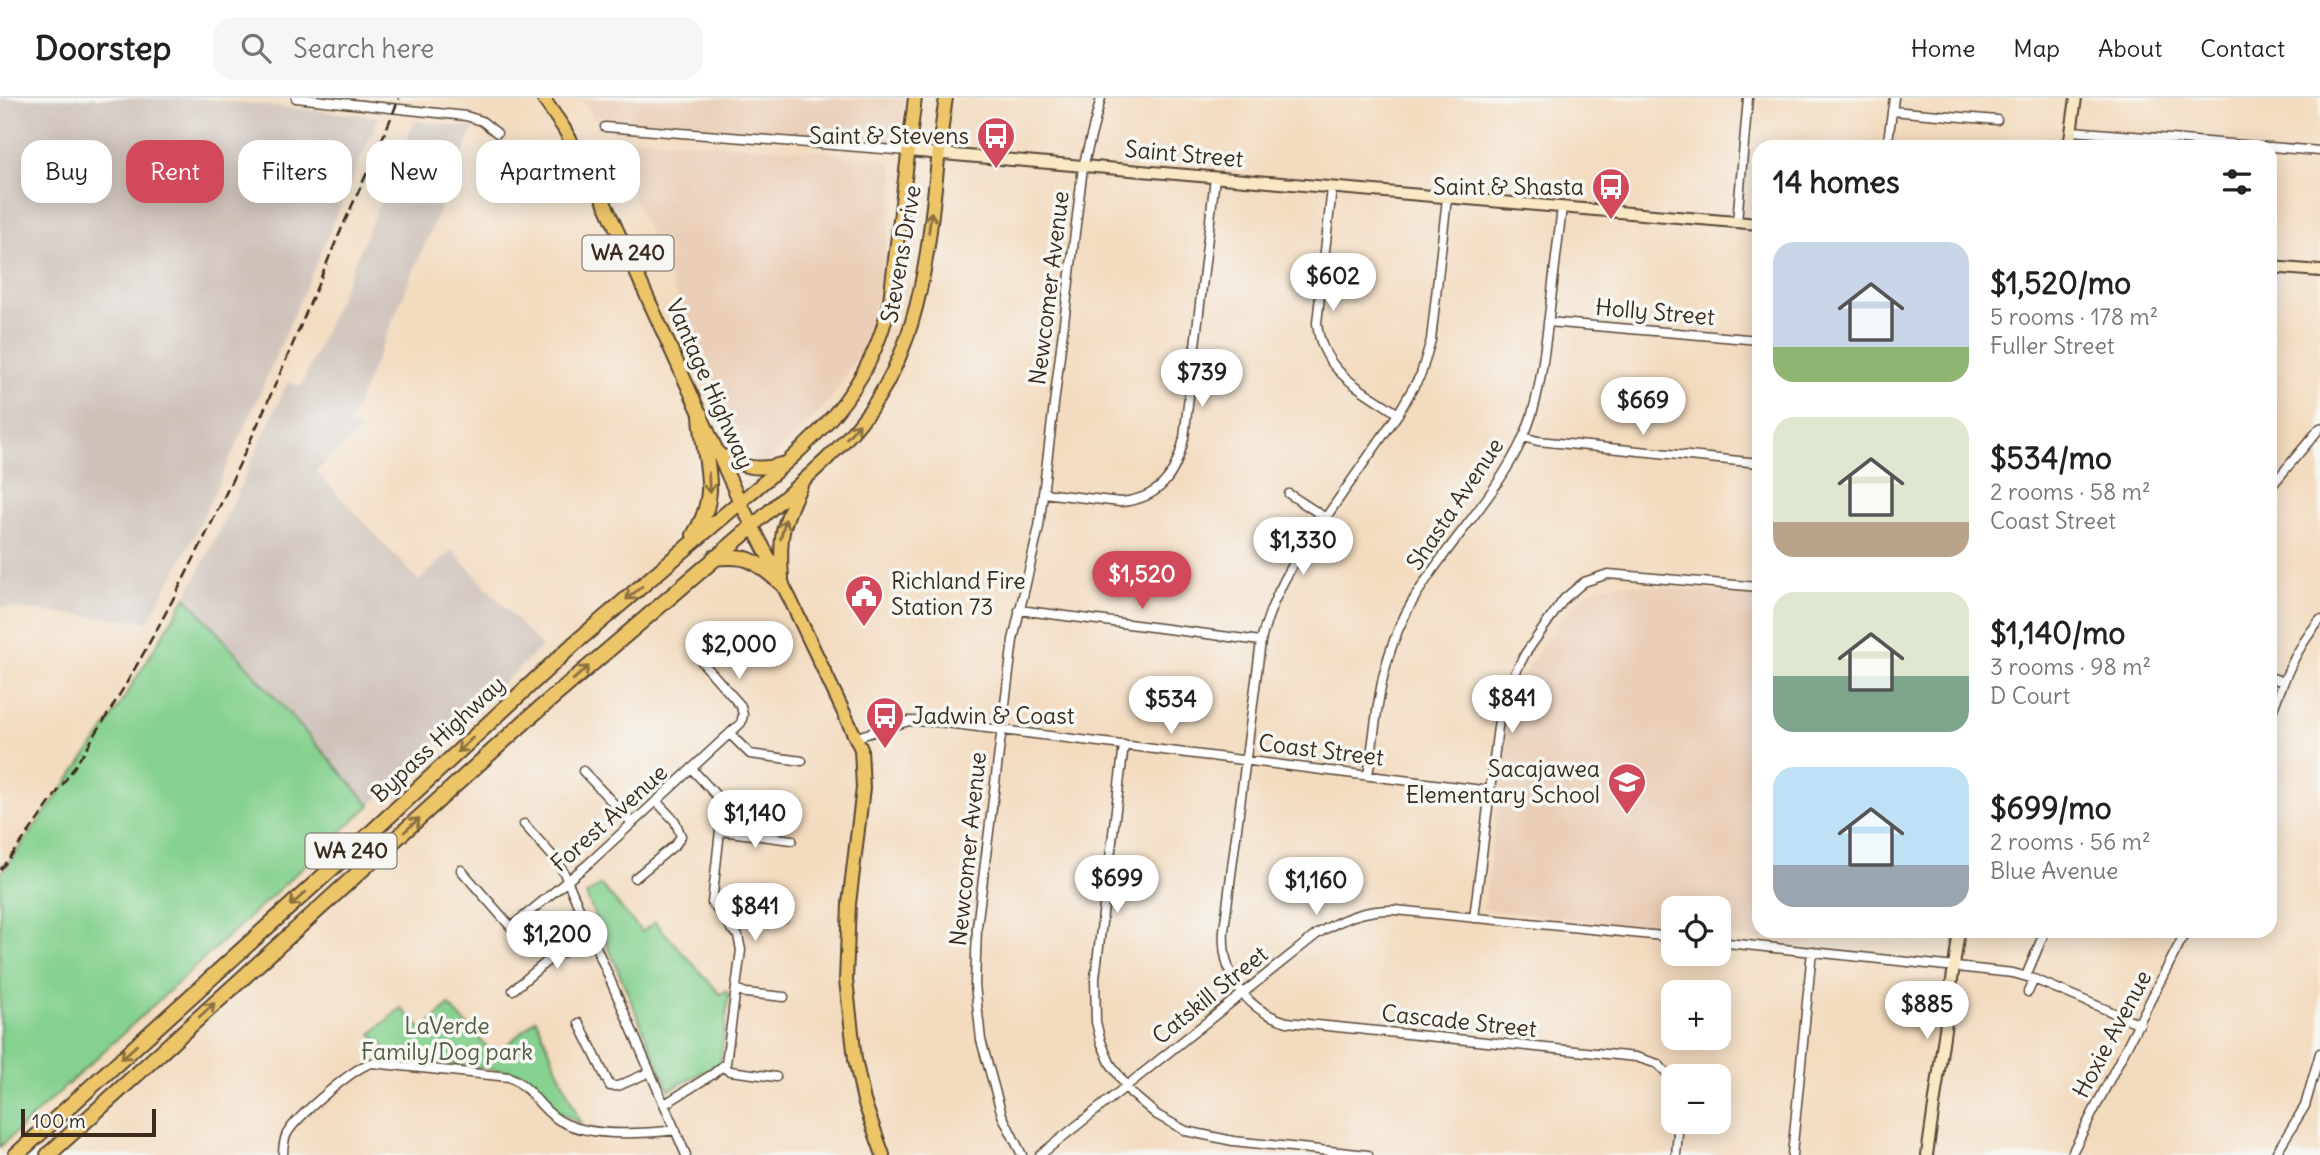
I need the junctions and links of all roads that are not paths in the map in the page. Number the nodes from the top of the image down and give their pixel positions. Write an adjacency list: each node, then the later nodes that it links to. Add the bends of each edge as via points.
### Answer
1 (296, 98): 13 (street, via 466,116)
2 (543, 98): 33 (main road, Vantage Highway / WA 240, via 597,186)
3 (915, 98): 18 (main road, Stevens Drive)
4 (946, 98): 20 (main road, Stevens Drive)
5 (1101, 98): 21 (street, Newcomer Avenue)
6 (1748, 98): 26 (street)
7 (1894, 98): 9 (street)
8 (2076, 98): 12 (street)
9 (1892, 111): 10 (street); 14 (street)
10 (1997, 120)
11 (605, 127): 18 (street, Saint Street)
12 (2071, 131): 15 (street); 16 (street)
13 (497, 133)
14 (1888, 140)
15 (2070, 140)
16 (2182, 140)
17 (2277, 148): 19 (street)
18 (908, 151): 20 (street, Saint Street); 38 (main road, Stevens Drive, via 890,300 880,341 839,410)
19 (2320, 151)
20 (938, 153): 21 (street, Saint Street); 39 (main road, Stevens Drive, one-way to 20, via 861,423 903,352 919,299)
21 (1083, 167): 22 (street, Saint Street); 41 (street, Newcomer Avenue)
22 (1215, 178): 23 (street, Saint Street); 41 (street, via 1184,438 1175,469 1158,488 1131,501)
23 (1332, 188): 24 (street, Saint Street); 32 (street, via 1319,339 1334,368)
24 (1447, 198): 25 (street, Saint Street); 32 (street, via 1431,341 1422,374)
25 (1562, 208): 26 (street, Saint Street); 30 (street, Shasta Avenue)
26 (1737, 222): 27 (street, Saint Street)
27 (1752, 223)
28 (2277, 268): 29 (street)
29 (2320, 271)
30 (1548, 322): 31 (street, Holly Street); 35 (street, Shasta Avenue, via 1536,398)
31 (1752, 339)
32 (1398, 414): 44 (street)
33 (701, 415): 36 (main road, Vantage Highway / WA 240); 46 (highway, WA 240, one-way to 46, via 710,495 706,517)
34 (2320, 428): 40 (street)
35 (1523, 437): 37 (street); 65 (street, Shasta Avenue, via 1406,613 1381,679)
36 (719, 454): 38 (main road, via 749,468); 43 (main road, Vantage Highway / WA 240)
37 (1752, 462)
38 (785, 463): 43 (main road, Stevens Drive)
39 (804, 479): 45 (main road, Stevens Drive); 48 (main road, one-way to 39, via 782,527)
40 (2277, 480)
41 (1043, 493): 50 (street, Newcomer Avenue)
42 (1289, 494): 44 (street)
43 (740, 502): 45 (main road, WA 240); 46 (highway, Bypass Highway)
44 (1326, 519): 52 (street, via 1279,588)
45 (752, 527): 47 (highway, Bypass Highway / WA 240); 48 (main road)
46 (686, 549): 103 (highway, Bypass Highway / WA 240, one-way to 103, via 559,658)
47 (712, 559): 48 (highway, via 747,558); 104 (highway, Bypass Highway / WA 240, one-way to 47, via 520,726)
48 (782, 584): 59 (main road)
49 (1752, 586): 66 (street, via 1608,574 1584,582 1564,599 1516,670 1502,704)
50 (1019, 610): 52 (street); 57 (street, Newcomer Avenue)
51 (2320, 620): 55 (street, via 2298,648)
52 (1261, 641): 61 (street)
53 (702, 662): 58 (street, via 743,709 742,721)
54 (2277, 680): 55 (street)
55 (2283, 682): 56 (street)
56 (2277, 698)
57 (1001, 730): 59 (street, Coast Street, via 909,721); 60 (street, Coast Street); 108 (street, Newcomer Avenue, via 977,926 975,985 990,1077)
58 (730, 734): 62 (street, via 750,754); 63 (street, Forest Avenue)
59 (857, 737): 107 (main road, via 863,788 849,904 846,980 864,1101)
60 (1124, 745): 61 (street, Coast Street); 99 (street, via 1094,998 1101,1042)
61 (1246, 760): 65 (street, Coast Street); 90 (street, via 1223,945 1230,975)
62 (802, 761)
63 (692, 769): 67 (street, Forest Avenue); 70 (street, via 723,803)
64 (583, 771): 68 (street)
65 (1368, 775): 66 (street, Coast Street)
66 (1490, 791): 76 (street)
67 (656, 801): 68 (street, Forest Avenue); 73 (street, via 679,826 681,836)
68 (632, 823): 74 (street, Forest Avenue)
69 (524, 824): 74 (street, via 557,861)
70 (721, 831): 71 (street); 77 (street, via 712,903)
71 (792, 840)
72 (461, 870): 74 (street, Forest Avenue, via 511,927)
73 (635, 878)
74 (568, 881): 79 (street)
75 (784, 918): 77 (street, via 750,915)
76 (1474, 918): 78 (street, Catskill Street); 90 (street, Catskill Street, via 1384,909 1353,916 1317,934)
77 (731, 929): 87 (street, via 741,942)
78 (1661, 936)
79 (592, 938): 88 (street, via 551,957); 97 (street)
80 (1958, 938): 85 (street)
81 (2043, 938): 86 (street)
82 (2183, 938): 93 (street, Hoxie Avenue)
83 (1731, 943): 84 (street)
84 (1812, 951): 85 (street); 112 (street)
85 (1954, 965): 86 (street); 113 (street)
86 (2030, 978): 89 (street); 93 (street)
87 (736, 989): 91 (street); 95 (street)
88 (513, 990)
89 (2028, 992)
90 (1243, 994): 96 (street, Cascade Street, via 1270,1018 1287,1022 1636,1057); 99 (street, Catskill Street)
91 (784, 997)
92 (579, 1023): 97 (street, via 610,1086)
93 (2140, 1024): 114 (street, Hoxie Avenue)
94 (2320, 1053): 115 (street, via 2305,1106)
95 (722, 1067): 98 (street); 100 (street)
96 (1661, 1068)
97 (650, 1072): 100 (street)
98 (776, 1077)
99 (1126, 1086): 109 (street, Catskill Street); 110 (street, via 1171,1124 1203,1136)
100 (664, 1104): 101 (street)
101 (676, 1130): 105 (street, via 640,1133 577,1128 552,1115 525,1086 509,1077 372,1063 354,1072 293,1126); 106 (street)
102 (1678, 1134): 111 (street)
103 (16, 1155)
104 (48, 1155)
105 (283, 1155)
106 (686, 1155)
107 (883, 1155)
108 (1022, 1155)
109 (1040, 1155)
110 (1368, 1155)
111 (1676, 1155)
112 (1792, 1155)
113 (1927, 1155)
114 (2071, 1155)
115 (2275, 1155)

